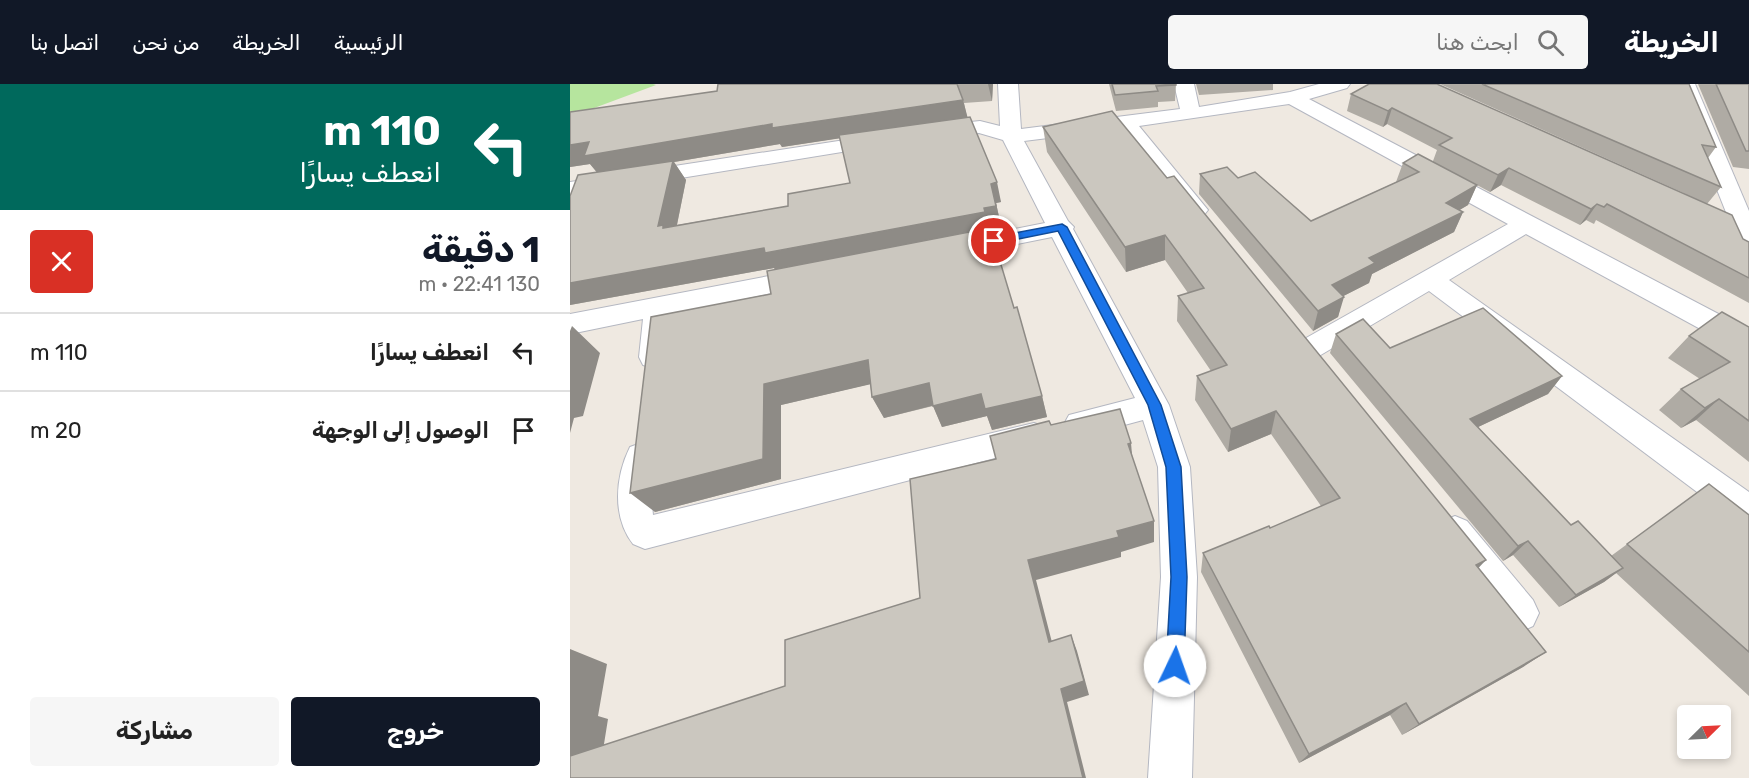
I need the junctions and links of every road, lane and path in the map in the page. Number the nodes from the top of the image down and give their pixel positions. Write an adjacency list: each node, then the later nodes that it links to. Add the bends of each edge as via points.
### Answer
1 (1008, 84): 8 (street)
2 (1184, 84): 6 (street)
3 (1340, 84): 5 (street)
4 (1684, 84): 12 (street)
5 (1292, 98): 6 (street); 11 (street)
6 (1191, 114): 7 (street)
7 (1125, 122): 8 (street); 14 (street)
8 (1011, 136): 9 (street, via 989,128 969,127); 13 (street)
9 (570, 189)
10 (1676, 202): 12 (main road)
11 (1527, 223): 17 (street); 20 (street)
12 (1745, 223)
13 (1062, 227): 15 (street); 23 (street)
14 (1213, 231)
15 (935, 252)
16 (831, 273): 18 (street)
17 (1431, 280): 21 (street); 25 (street)
18 (658, 307): 19 (street); 22 (street)
19 (570, 324)
20 (1749, 343)
21 (1309, 349)
22 (649, 387)
23 (1154, 405): 24 (street, via 645,533 634,513); 28 (street, via 1174,467 1179,577)
24 (644, 433)
25 (1749, 511)
26 (1440, 513): 27 (street)
27 (1520, 613)
28 (1170, 778)

